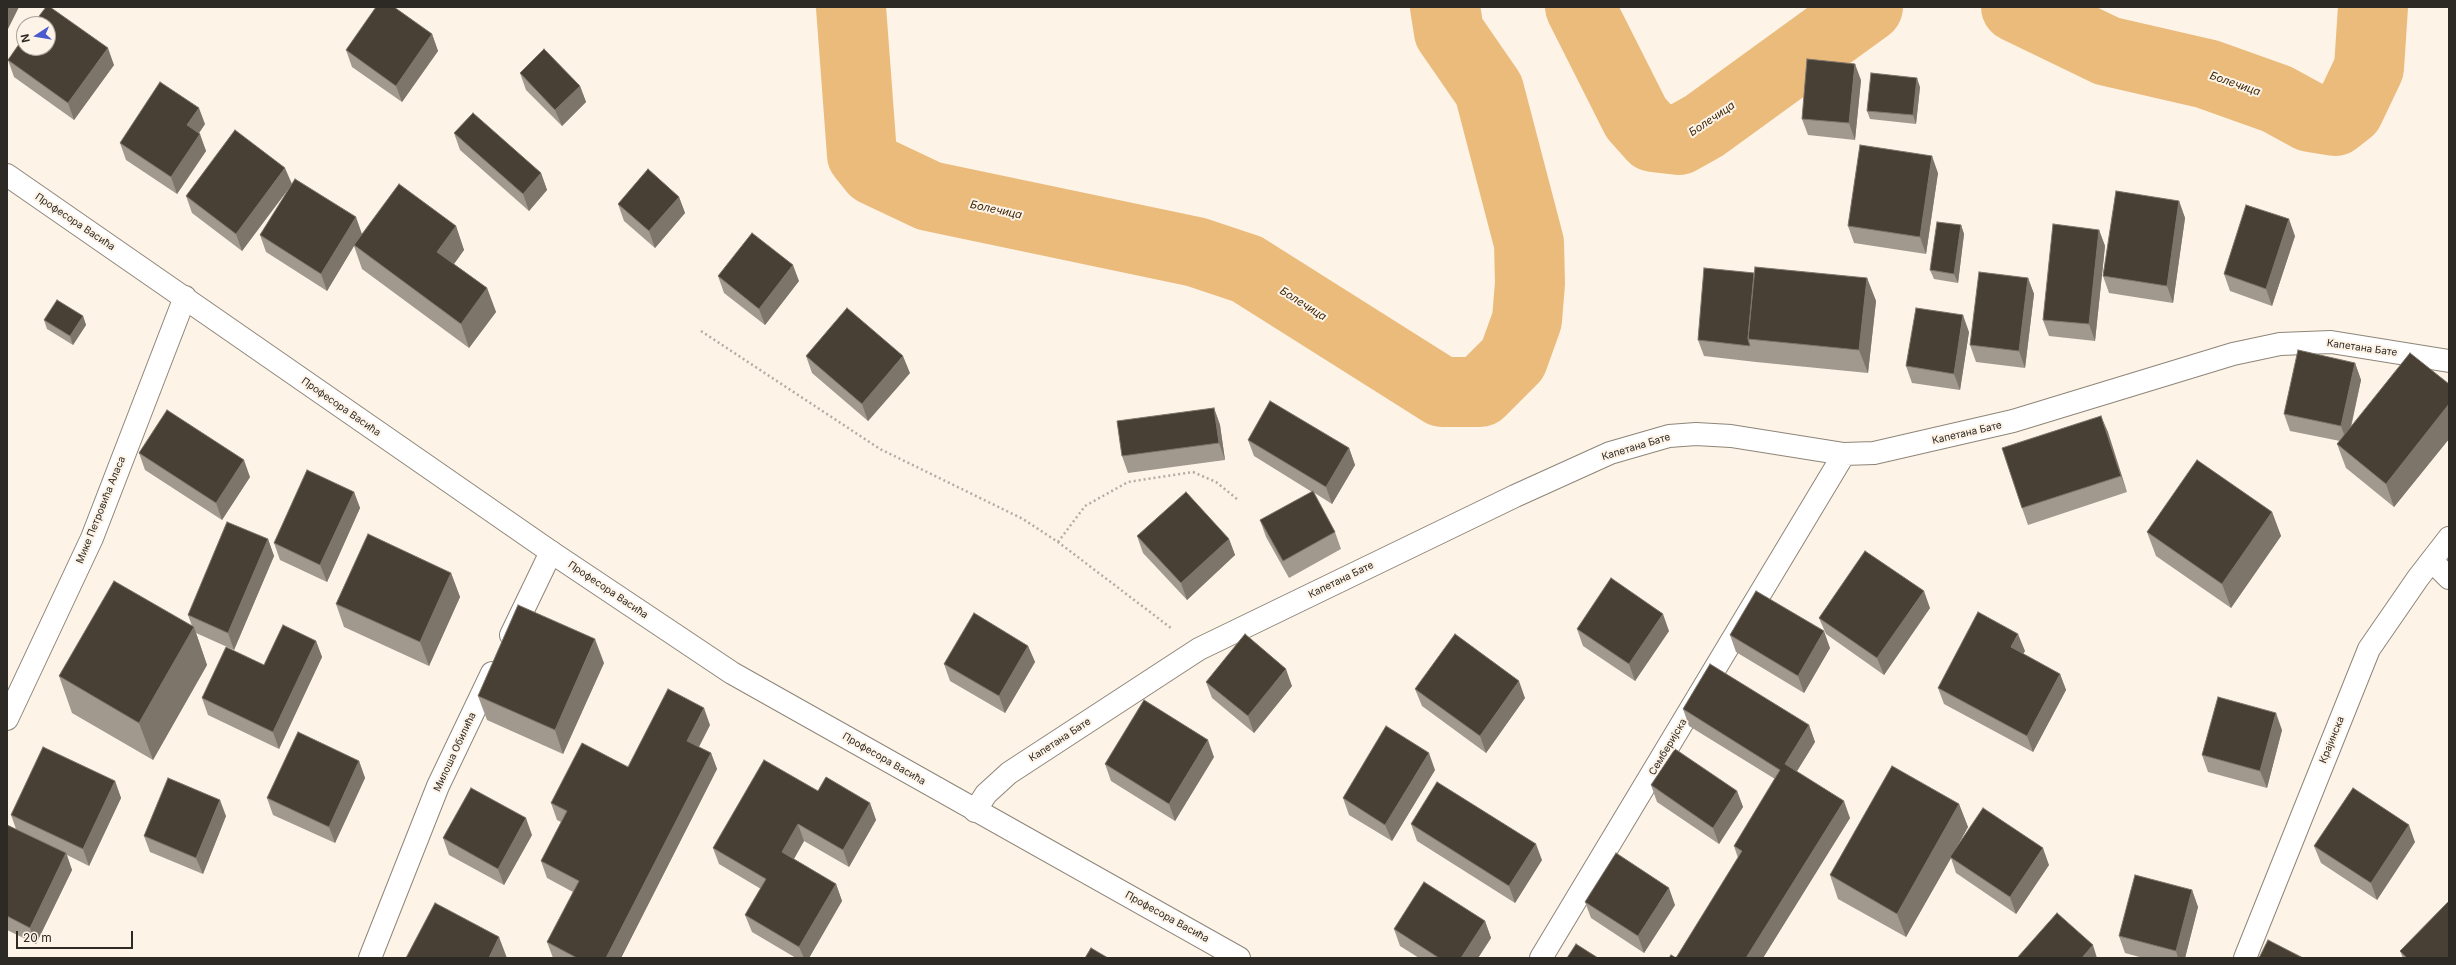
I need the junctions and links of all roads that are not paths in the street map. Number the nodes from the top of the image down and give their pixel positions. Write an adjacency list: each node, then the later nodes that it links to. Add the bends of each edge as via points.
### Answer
1 (7, 175): 2 (street, Професора Васића)
2 (185, 296): 6 (street, Професора Васића, via 228,329); 9 (street, Мике Петровића Аласа, via 92,538)
3 (2449, 361): 4 (street, Капетана Бате, via 2331,342 2280,344 2169,372 2013,422 1874,454)
4 (1844, 454): 10 (street, Капетана Бате, via 1731,436 1696,434 1669,436 1610,453 1508,499 1198,649 1009,773 986,794); 13 (street, Семберијска)
5 (2449, 538): 7 (street, Крајинска)
6 (551, 552): 10 (street, Професора Васића, via 732,673); 11 (street, Милоша Обилића, via 438,786)
7 (2432, 561): 8 (street); 14 (street, Крајинска, via 2369,649)
8 (2449, 578)
9 (7, 719)
10 (975, 811): 12 (street, Професора Васића)
11 (370, 958)
12 (1239, 958)
13 (1541, 958)
14 (2245, 958)

